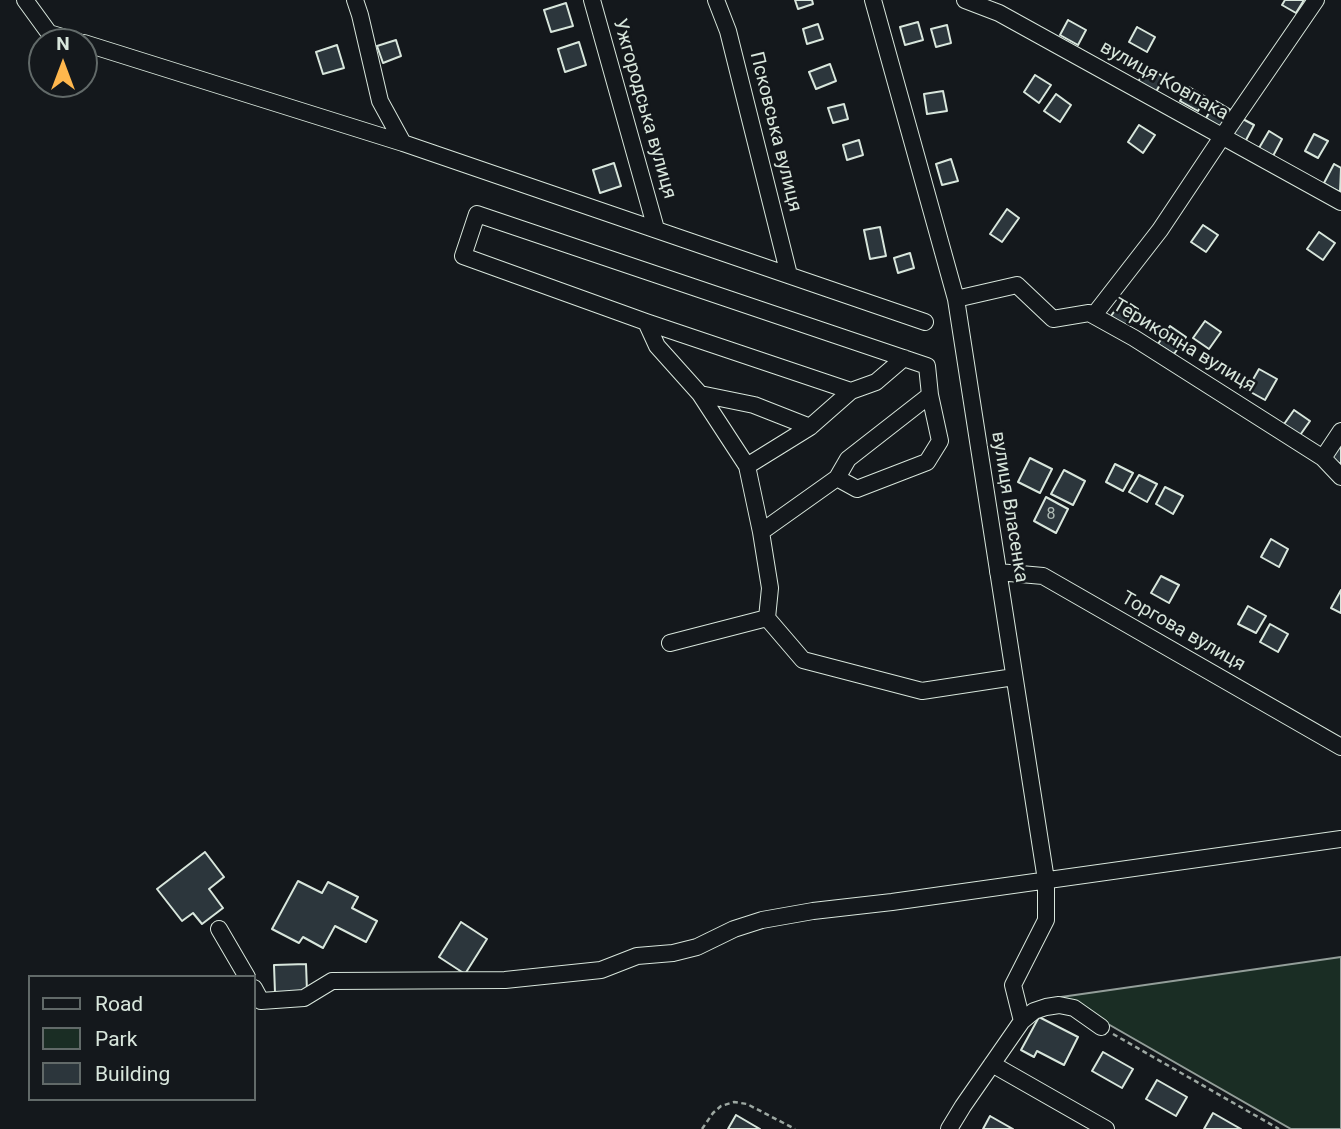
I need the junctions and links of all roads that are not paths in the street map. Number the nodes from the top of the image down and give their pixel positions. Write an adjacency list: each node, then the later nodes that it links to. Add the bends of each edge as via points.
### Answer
1 (25, 0): 9 (street)
2 (355, 0): 12 (street, via 380,101)
3 (592, 0): 14 (street, Ужгородська вулиця)
4 (716, 0): 15 (street, Псковська вулиця, via 728,31)
5 (873, 0): 16 (street, вулиця Власенка)
6 (965, 0): 8 (street, вулиця Ковпака)
7 (1316, 0): 11 (street)
8 (990, 4): 11 (street, вулиця Ковпака)
9 (45, 28)
10 (98, 48): 12 (street)
11 (1222, 137): 13 (street, вулиця Ковпака); 17 (street, via 1160,230)
12 (403, 142): 14 (street)
13 (1341, 202)
14 (656, 229): 15 (street)
15 (789, 275): 19 (street)
16 (956, 299): 17 (street, Териконна вулиця, via 1017,285 1053,319); 31 (street, вулиця Власенка)
17 (1094, 315): 26 (street, Териконна вулиця)
18 (646, 322): 20 (street, via 463,256 477,214); 21 (street); 22 (street, via 657,346)
19 (925, 322)
20 (904, 358): 21 (street, via 876,382); 23 (street, via 927,366)
21 (850, 391): 24 (street)
22 (700, 394): 24 (street, via 754,404); 27 (street)
23 (929, 395): 29 (street, via 848,459); 29 (street, via 940,441 928,463 857,489)
24 (810, 427): 27 (street)
25 (1341, 431): 26 (street)
26 (1323, 458): 28 (street, Териконна вулиця)
27 (747, 466): 30 (street)
28 (1341, 477)
29 (837, 478): 30 (street)
30 (761, 532): 32 (street, via 770,588)
31 (998, 572): 34 (street, вулиця Власенка); 35 (street, Торгова вулиця, via 1043,576)
32 (767, 618): 33 (street); 34 (street, via 803,660 922,691)
33 (670, 643)
34 (1014, 677): 37 (street, вулиця Власенка)
35 (1341, 747)
36 (1341, 839): 37 (street)
37 (1046, 880): 40 (street, via 762,920 696,947 637,956 601,970 505,980 332,981 304,998 261,1001); 41 (street, вулиця Власенка, via 1046,920 1013,985)
38 (219, 929): 39 (street)
39 (246, 975)
40 (256, 992)
41 (1022, 1021): 42 (street, via 1059,1005 1074,1008); 43 (street)
42 (1101, 1027)
43 (992, 1064): 44 (street); 45 (street)
44 (949, 1129)
45 (1106, 1129)

